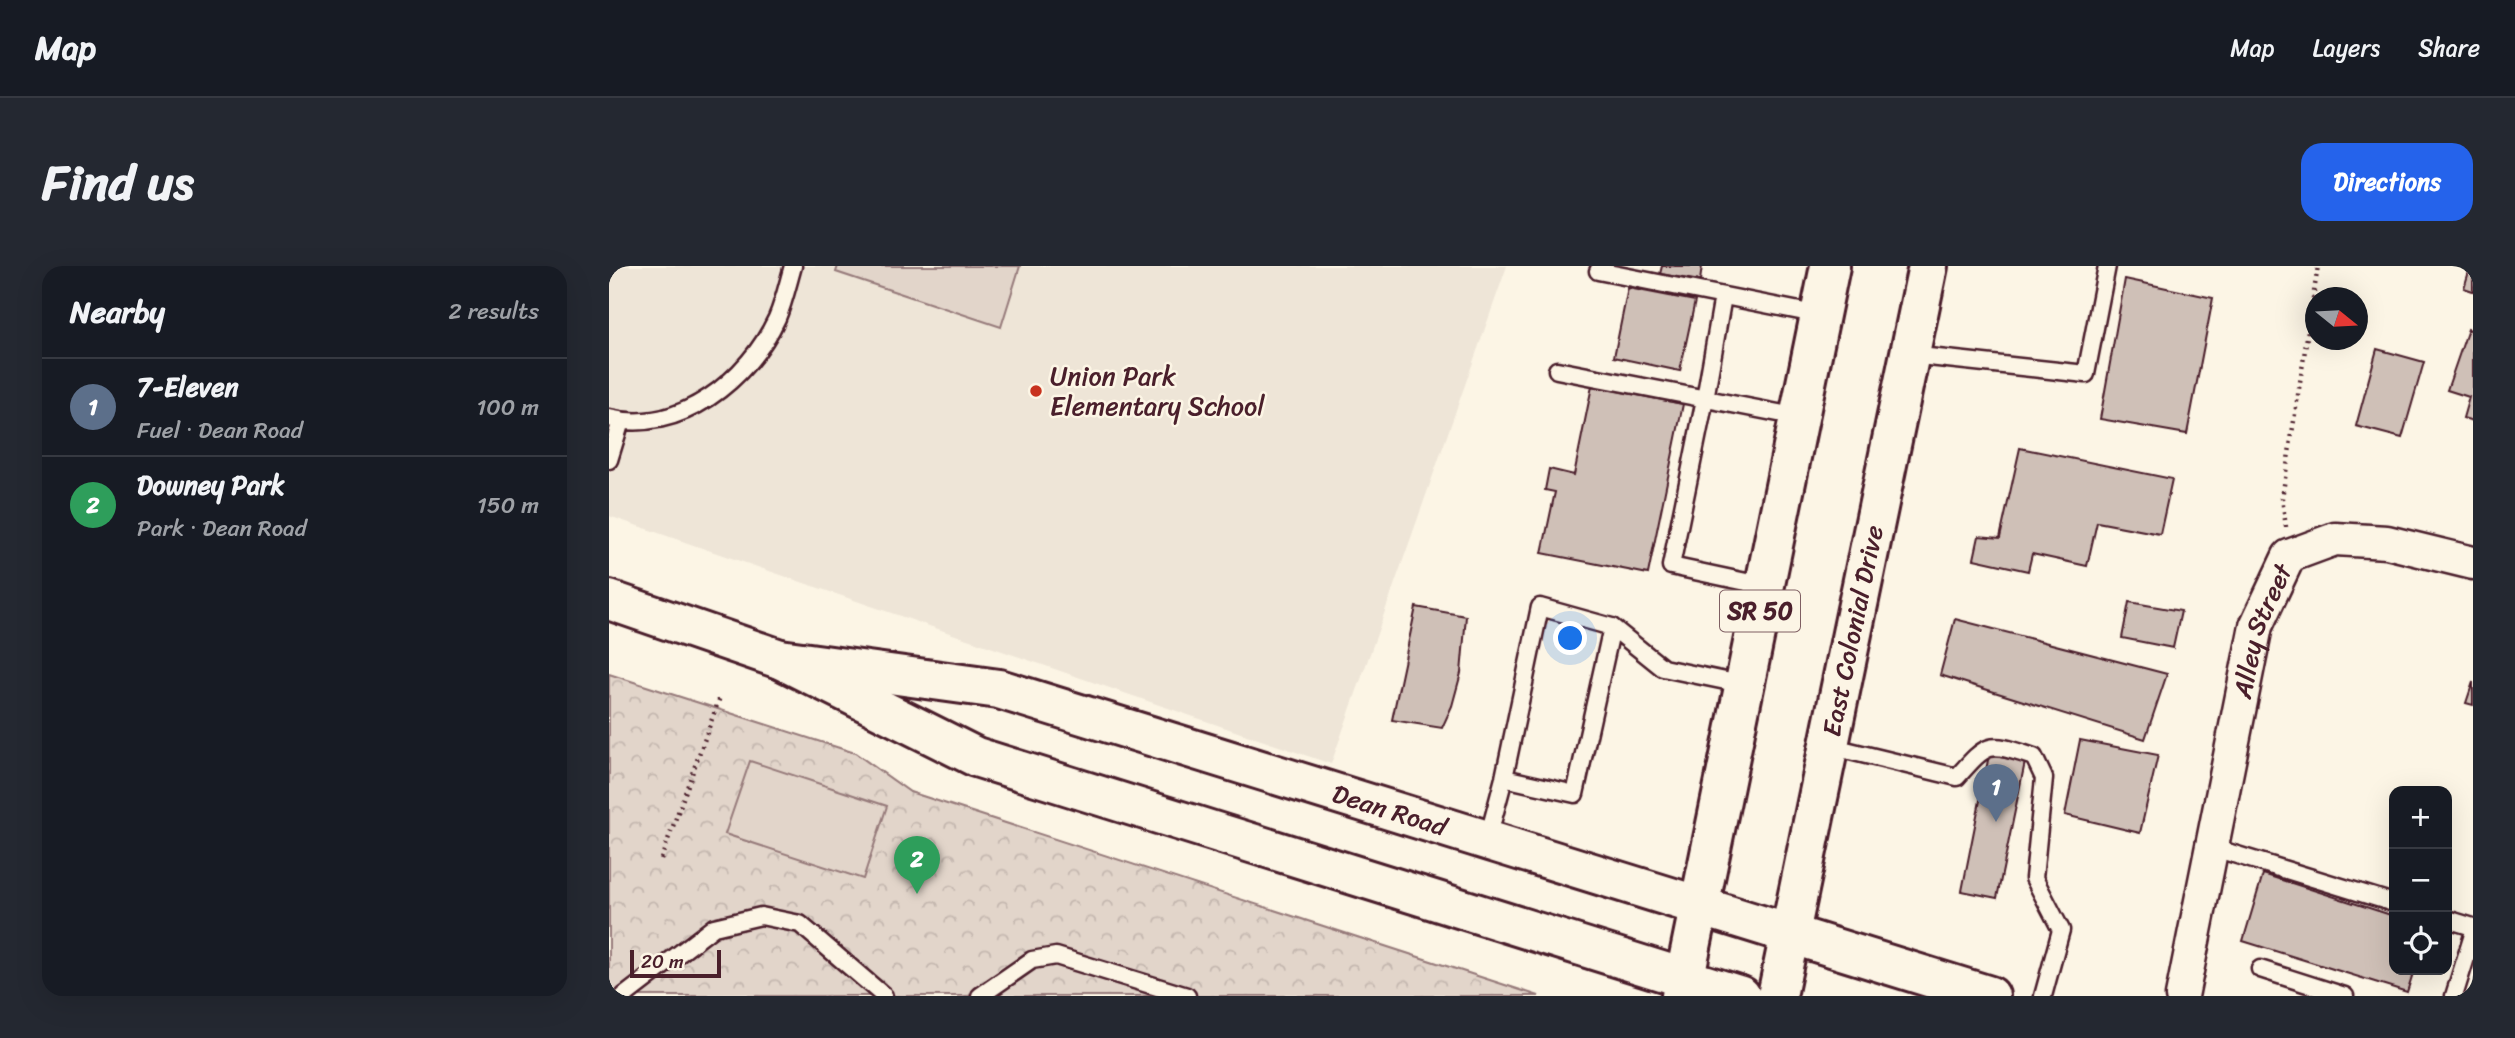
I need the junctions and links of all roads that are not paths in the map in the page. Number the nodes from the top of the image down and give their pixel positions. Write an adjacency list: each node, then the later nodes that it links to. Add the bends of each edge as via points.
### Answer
1 (793, 266): 12 (lane, via 777,317 759,349 716,395 670,417)
2 (1830, 266): 7 (main road, SR 50)
3 (1928, 266): 8 (main road, East Colonial Drive)
4 (2107, 266): 8 (lane, via 2086,374)
5 (1598, 271): 6 (lane)
6 (1723, 296): 7 (lane); 10 (lane)
7 (1821, 315): 11 (main road, SR 50)
8 (1910, 355): 20 (main road, East Colonial Drive)
9 (1556, 370): 10 (lane)
10 (1706, 398): 11 (lane); 15 (lane, via 1671,566)
11 (1800, 417): 15 (main road, SR 50)
12 (615, 419): 13 (lane)
13 (609, 460)
14 (2473, 563): 23 (street, Alley Street, via 2387,542 2335,539 2289,555 2256,626)
15 (1765, 586): 19 (main road, SR 50)
16 (609, 600): 18 (main road, Dean Road)
17 (1612, 627): 19 (lane, via 1664,668); 21 (lane, via 1575,794); 21 (lane, via 1539,607)
18 (780, 659): 22 (main road, Dean Road, via 999,689); 31 (main road, Dean Road, via 976,757)
19 (1745, 685): 25 (main road, SR 50)
20 (1829, 746): 28 (main road, East Colonial Drive); 39 (lane, via 1957,777 1981,750 1998,746 2034,757 2044,778 2034,878 2061,930)
21 (1504, 778): 22 (lane)
22 (1487, 842): 25 (main road, Dean Road)
23 (2211, 847): 24 (lane); 40 (street, Alley Street)
24 (2389, 901)
25 (1700, 906): 28 (main road, Dean Road); 31 (main road, SR 50)
26 (2452, 921): 27 (lane)
27 (2473, 927)
28 (1790, 934): 37 (main road, East Colonial Drive); 38 (main road, Dean Road)
29 (2473, 934): 42 (lane)
30 (2260, 969): 41 (lane)
31 (1683, 987): 36 (main road, Dean Road)
32 (624, 996): 33 (lane, via 715,927 761,916 800,924)
33 (884, 996)
34 (980, 996): 35 (lane, via 1032,960 1056,956)
35 (1187, 996)
36 (1741, 996)
37 (1777, 996)
38 (1990, 996)
39 (2043, 996)
40 (2182, 996)
41 (2345, 996)
42 (2454, 996)

